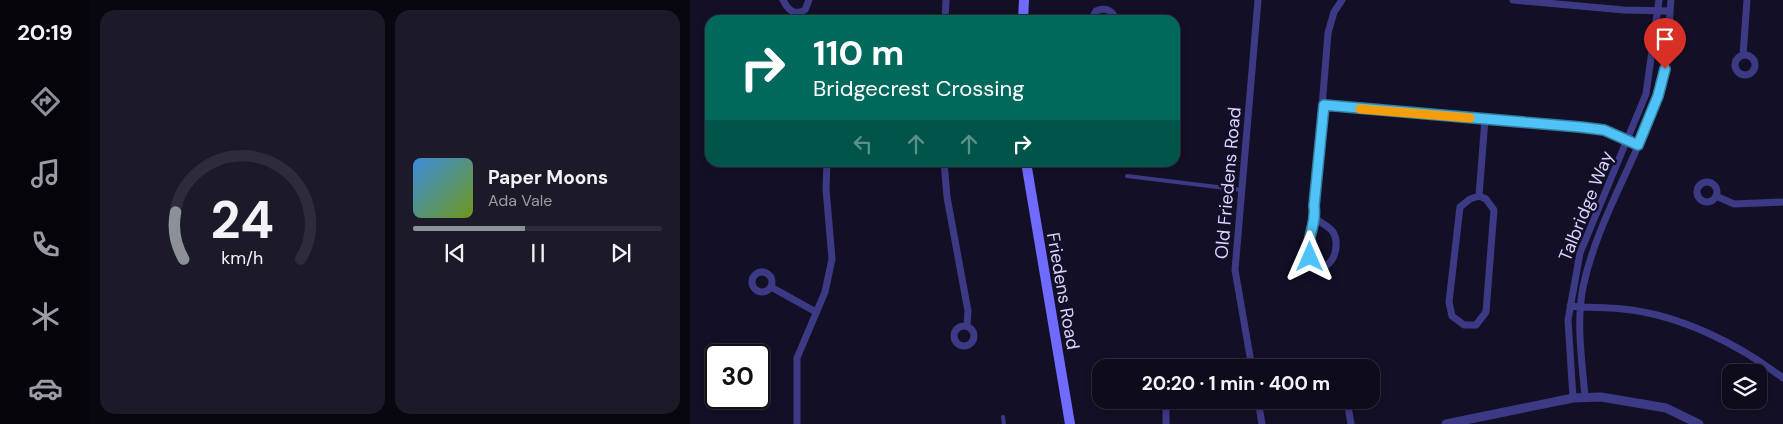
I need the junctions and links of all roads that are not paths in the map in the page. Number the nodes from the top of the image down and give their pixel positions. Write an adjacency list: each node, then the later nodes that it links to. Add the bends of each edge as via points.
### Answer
1 (783, 0): 2 (street, via 787,8 800,13)
2 (809, 0)
3 (946, 0): 15 (street)
4 (1024, 0): 16 (main road)
5 (1103, 0): 12 (street)
6 (1258, 0): 28 (street, Old Friedens Road)
7 (1342, 0): 20 (street, via 1334,12 1328,33)
8 (1513, 0): 13 (street)
9 (1659, 0): 13 (street, Talbridge Way)
10 (1671, 0): 14 (street, Talbridge Way)
11 (1747, 0): 19 (street)
12 (1103, 9): 17 (street); 18 (street)
13 (1657, 11): 14 (street); 22 (street, Talbridge Way, via 1646,94)
14 (1670, 11): 23 (street, Talbridge Way, via 1665,69)
15 (944, 15)
16 (1023, 15)
17 (1094, 15)
18 (1113, 15)
19 (1743, 55)
20 (1324, 105): 21 (street); 32 (street, via 1314,206)
21 (1485, 119): 22 (street, via 1604,130); 29 (street)
22 (1628, 140): 23 (street); 34 (street, Talbridge Way, via 1580,253)
23 (1638, 145): 35 (street, Talbridge Way, via 1595,245 1583,290)
24 (827, 167): 36 (street, via 832,260 825,292)
25 (944, 167): 37 (street, via 968,311)
26 (1027, 167): 48 (main road, Friedens Road)
27 (1127, 176): 28 (lane)
28 (1242, 190): 38 (street, Old Friedens Road, via 1235,270)
29 (1479, 196): 29 (street, via 1460,207 1449,302 1452,316 1464,325 1476,325 1486,312 1494,210 1486,198)
30 (1716, 196): 31 (street, via 1734,204)
31 (1783, 202)
32 (1316, 219): 32 (street, via 1333,232 1336,240 1333,257 1327,265 1314,262 1310,257 1308,237)
33 (771, 287): 36 (street)
34 (1570, 306): 35 (street); 41 (street, Talbridge Way)
35 (1582, 307): 39 (street, via 1624,309 1665,317 1756,358); 40 (street, Talbridge Way, via 1580,335)
36 (816, 312): 46 (street, via 797,358)
37 (967, 326)
38 (1250, 359)
39 (1783, 378)
40 (1585, 397): 41 (street); 53 (street, via 1666,408)
41 (1573, 398): 52 (street)
42 (1166, 409): 49 (street)
43 (1260, 409): 50 (street)
44 (1348, 409): 51 (street)
45 (1003, 417): 47 (lane)
46 (797, 424)
47 (1004, 424)
48 (1070, 424)
49 (1166, 424)
50 (1262, 424)
51 (1351, 424)
52 (1446, 424)
53 (1699, 424)

